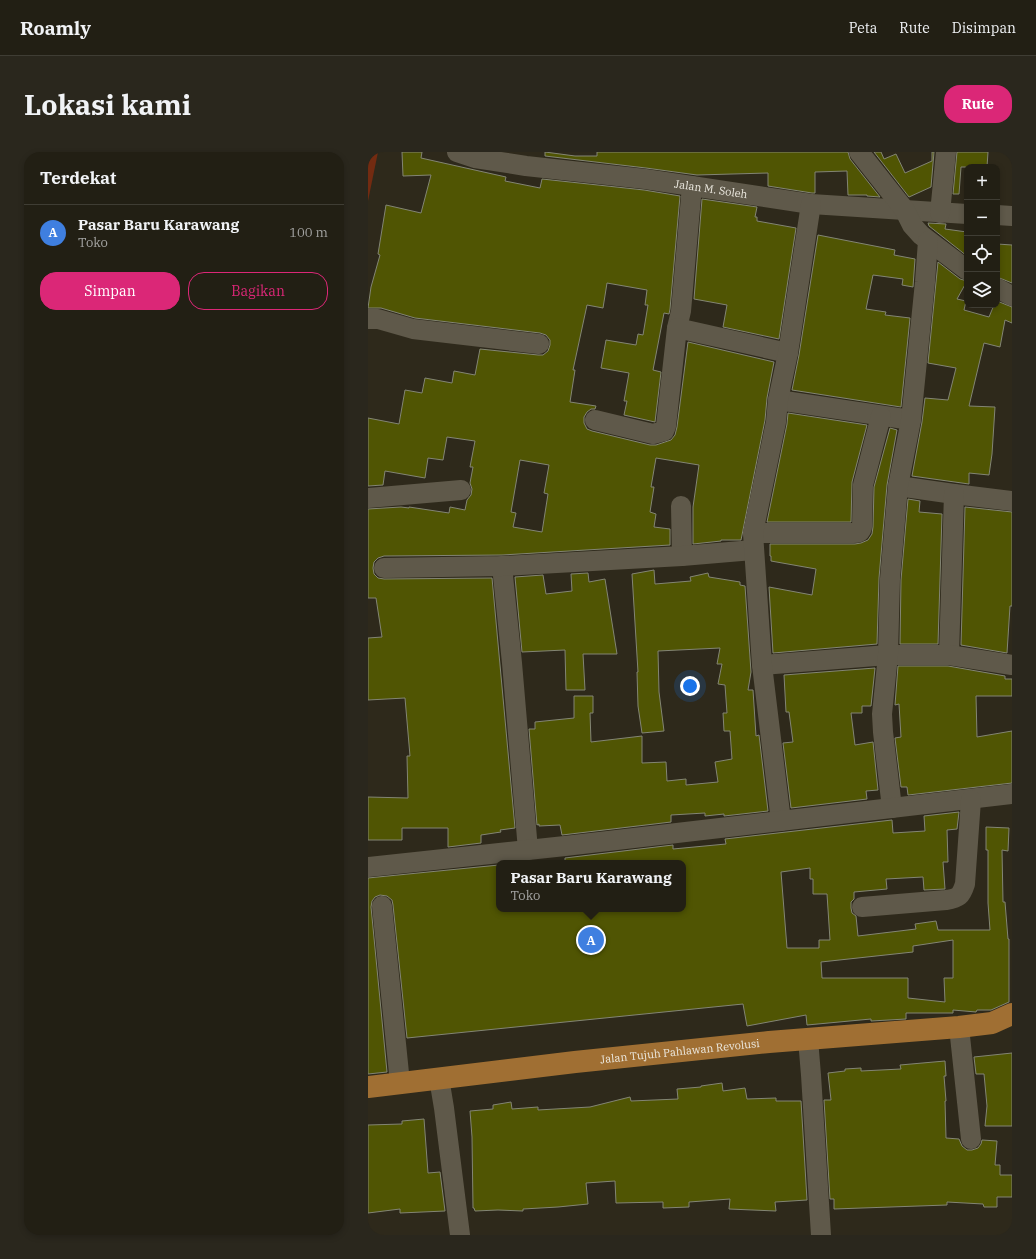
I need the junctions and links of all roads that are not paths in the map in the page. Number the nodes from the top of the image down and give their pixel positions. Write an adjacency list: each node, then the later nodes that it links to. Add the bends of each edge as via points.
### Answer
1 (457, 152): 4 (street, Jalan M. Soleh, via 475,158 526,166)
2 (859, 152): 6 (street)
3 (946, 152): 7 (street)
4 (692, 186): 5 (street, Jalan M. Soleh); 16 (street, via 681,311)
5 (811, 204): 6 (street, Jalan M. Soleh); 18 (street)
6 (904, 209): 7 (street, Jalan M. Soleh); 11 (street, via 912,224)
7 (940, 213): 8 (street, Jalan M. Soleh)
8 (964, 214)
9 (1000, 215): 10 (street)
10 (1012, 216)
11 (928, 241): 12 (street); 22 (street)
12 (964, 268)
13 (1000, 290): 14 (street)
14 (1012, 296)
15 (368, 319): 17 (street, via 378,319 413,329)
16 (677, 328): 18 (street); 21 (street, via 664,431 652,434)
17 (539, 344)
18 (788, 353): 19 (street)
19 (778, 400): 20 (street); 29 (street)
20 (881, 416): 22 (street); 29 (street, via 863,485 862,527 858,533)
21 (595, 420)
22 (911, 420): 23 (street)
23 (898, 486): 25 (street); 33 (street, via 890,579)
24 (461, 490): 26 (street)
25 (954, 494): 27 (street); 34 (street)
26 (368, 498)
27 (1012, 501)
28 (681, 506): 30 (street)
29 (753, 542): 30 (street); 35 (street)
30 (682, 556): 31 (street)
31 (502, 566): 32 (street); 41 (street)
32 (384, 568)
33 (888, 655): 34 (street); 35 (street); 39 (street, via 882,714)
34 (949, 655): 36 (street)
35 (762, 665): 40 (street)
36 (1012, 666)
37 (1012, 794): 38 (street)
38 (971, 800): 39 (street); 44 (street, via 965,884 962,894 954,899)
39 (892, 808): 40 (street)
40 (781, 821): 41 (street)
41 (528, 850): 42 (street)
42 (368, 867)
43 (382, 906): 50 (street)
44 (862, 907)
45 (1012, 1014): 46 (main road, Jalan Tujuh Pahlawan Revolusi)
46 (1002, 1025): 47 (main road, Jalan Tujuh Pahlawan Revolusi)
47 (960, 1027): 48 (main road, Jalan Tujuh Pahlawan Revolusi); 52 (street)
48 (808, 1039): 49 (main road, Jalan Tujuh Pahlawan Revolusi); 54 (street)
49 (439, 1078): 50 (main road, Jalan Tujuh Pahlawan Revolusi); 53 (street)
50 (400, 1083): 51 (main road, Jalan Tujuh Pahlawan Revolusi)
51 (368, 1087)
52 (971, 1139)
53 (460, 1235)
54 (821, 1235)

